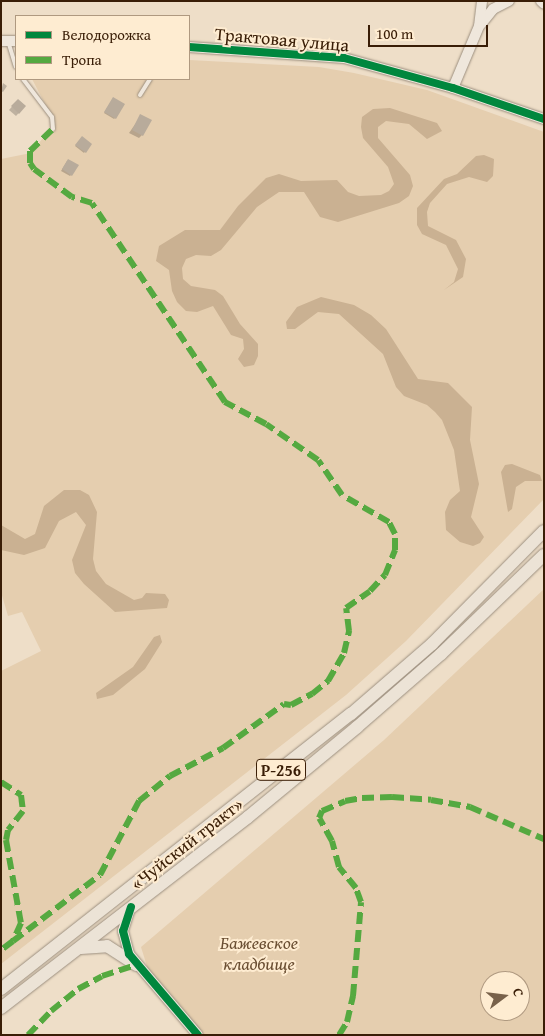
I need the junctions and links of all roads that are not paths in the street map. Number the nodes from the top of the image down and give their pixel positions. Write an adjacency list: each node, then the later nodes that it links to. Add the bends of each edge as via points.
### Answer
1 (482, 1): 5 (street)
2 (509, 1): 5 (street, via 493,9)
3 (541, 1): 4 (street)
4 (544, 4)
5 (479, 26): 11 (street)
6 (8, 41): 8 (lane)
7 (190, 47): 11 (street, Трактовая улица, via 344,58)
8 (15, 64)
9 (24, 80): 14 (lane, via 52,117)
10 (149, 80): 12 (lane)
11 (453, 88): 13 (street, Трактовая улица)
12 (140, 95)
13 (544, 119)
14 (53, 129)
15 (544, 531): 20 (highway, «Чуйский тракт» / Р-256, via 439,637 351,714)
16 (544, 555): 17 (highway, «Чуйский тракт» / Р-256, via 441,654 357,727)
17 (131, 907): 18 (highway, «Чуйский тракт» / Р-256); 19 (street, via 123,936)
18 (74, 951): 19 (highway, via 102,945); 21 (highway, «Чуйский тракт» / Р-256)
19 (136, 965): 22 (street)
20 (1, 989)
21 (1, 1008)
22 (198, 1035)

